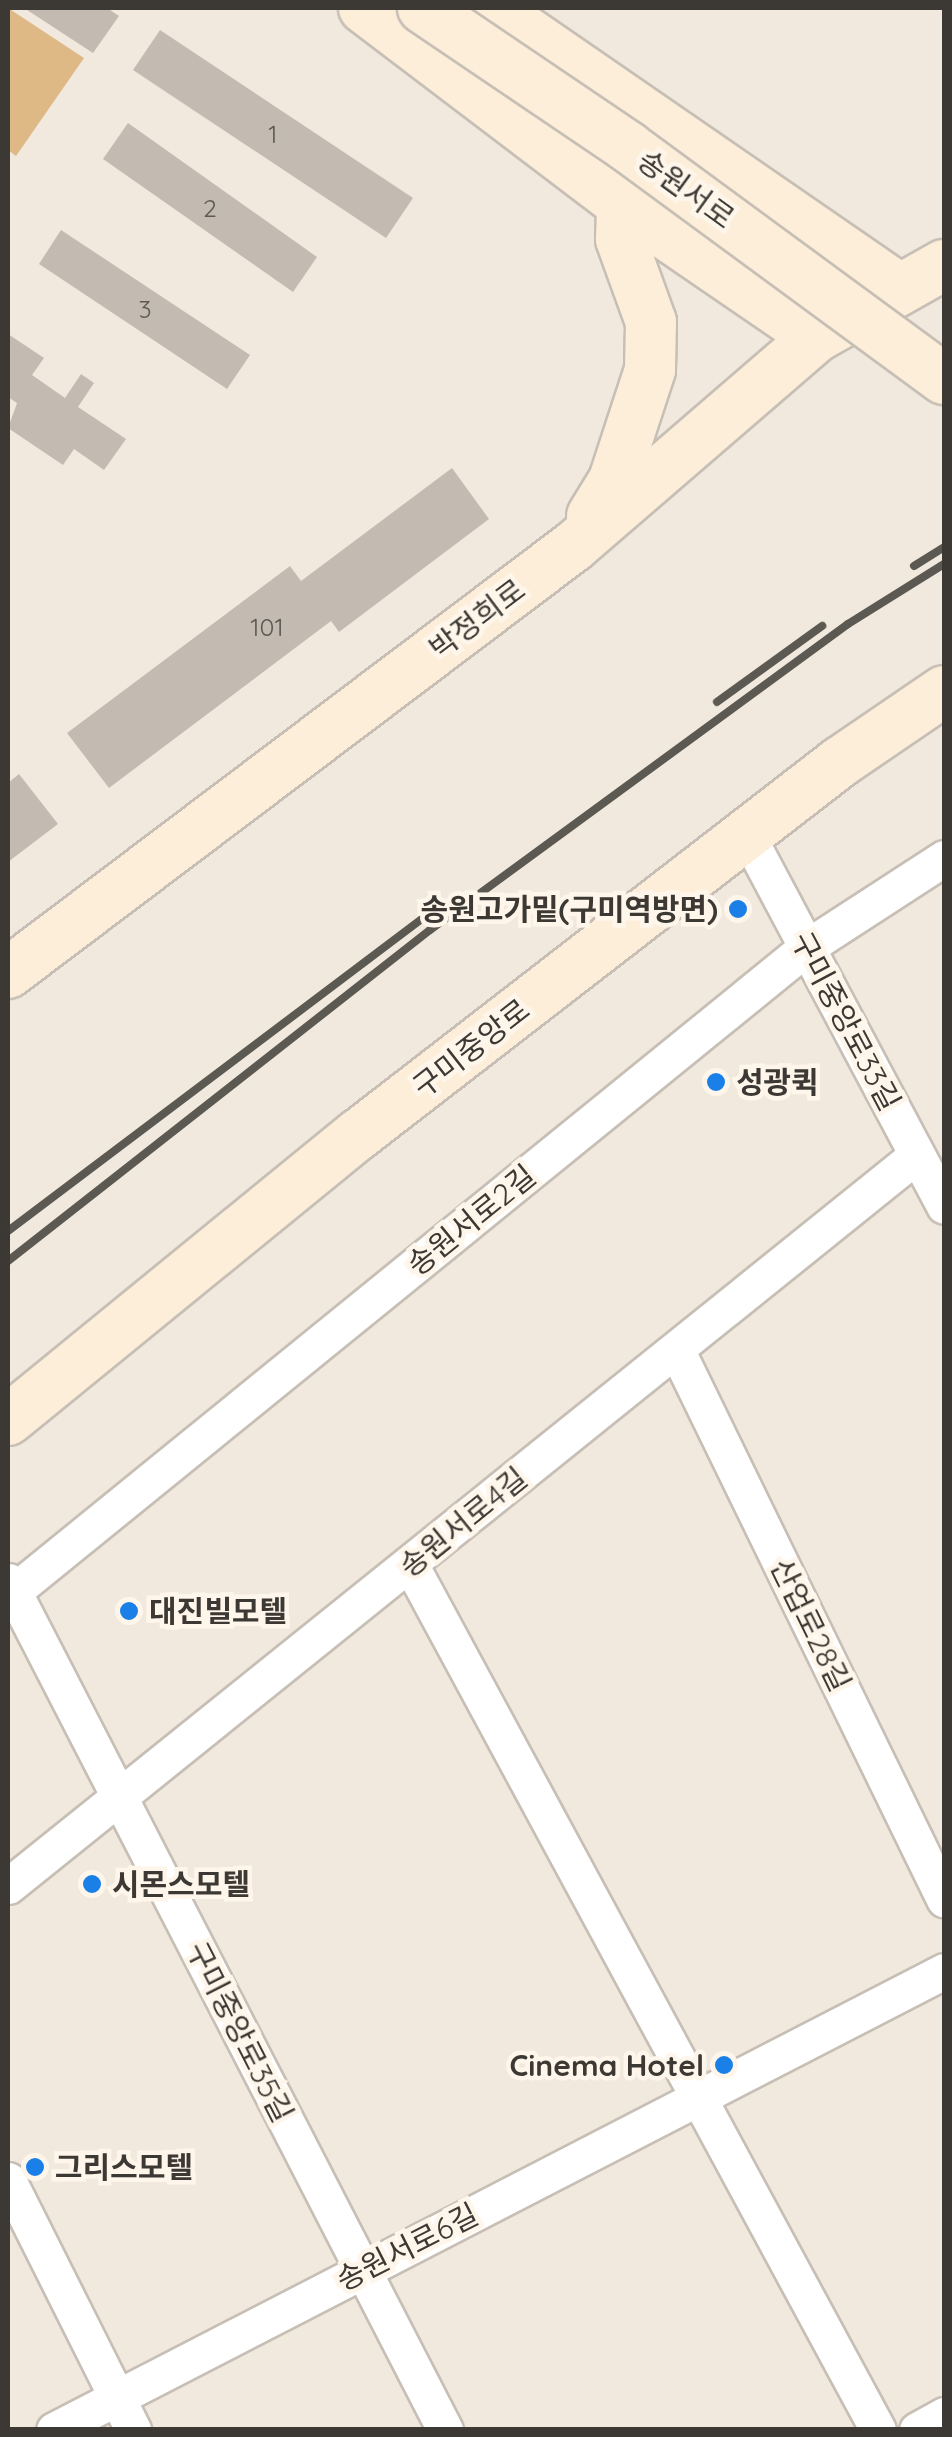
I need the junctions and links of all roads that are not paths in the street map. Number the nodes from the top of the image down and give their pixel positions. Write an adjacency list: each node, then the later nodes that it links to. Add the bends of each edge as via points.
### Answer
1 (364, 8): 4 (street)
2 (423, 8): 8 (street, 송원서로, bridge, via 628,147)
3 (492, 8): 6 (street)
4 (622, 204): 7 (street); 9 (street, via 621,240 651,322 650,370 614,480)
5 (944, 265): 6 (street, 박정희로)
6 (898, 288): 7 (street, 박정희로)
7 (816, 337): 9 (street, 박정희로)
8 (944, 378)
9 (574, 546): 15 (street, 박정희로)
10 (944, 659): 19 (street, 구미중앙로, via 702,831)
11 (944, 691): 12 (street, 구미중앙로)
12 (748, 835): 14 (street, 구미중앙로33길); 20 (street, 구미중앙로, via 359,1134)
13 (944, 858): 14 (street, 송원서로2길)
14 (808, 947): 16 (street, 구미중앙로33길); 22 (street, 송원서로2길)
15 (8, 974)
16 (917, 1154): 17 (street, 구미중앙로33길); 18 (street, 송원서로4길)
17 (944, 1206)
18 (677, 1351): 21 (street, 송원서로4길); 25 (street, 산업로28길)
19 (8, 1387)
20 (8, 1420)
21 (410, 1564): 23 (street, 송원서로4길); 27 (street)
22 (9, 1589): 23 (street, 구미중앙로35길)
23 (119, 1797): 24 (street, 송원서로4길); 29 (street, 구미중앙로35길)
24 (8, 1886)
25 (944, 1899)
26 (944, 1970): 27 (street, 송원서로6길)
27 (698, 2098): 29 (street, 송원서로6길); 35 (street)
28 (8, 2180): 30 (street)
29 (362, 2270): 30 (street, 송원서로6길); 34 (street, 구미중앙로35길)
30 (117, 2397): 32 (street, 송원서로6길); 33 (street)
31 (944, 2415): 36 (street)
32 (54, 2430)
33 (133, 2430)
34 (444, 2430)
35 (878, 2430)
36 (917, 2430)

